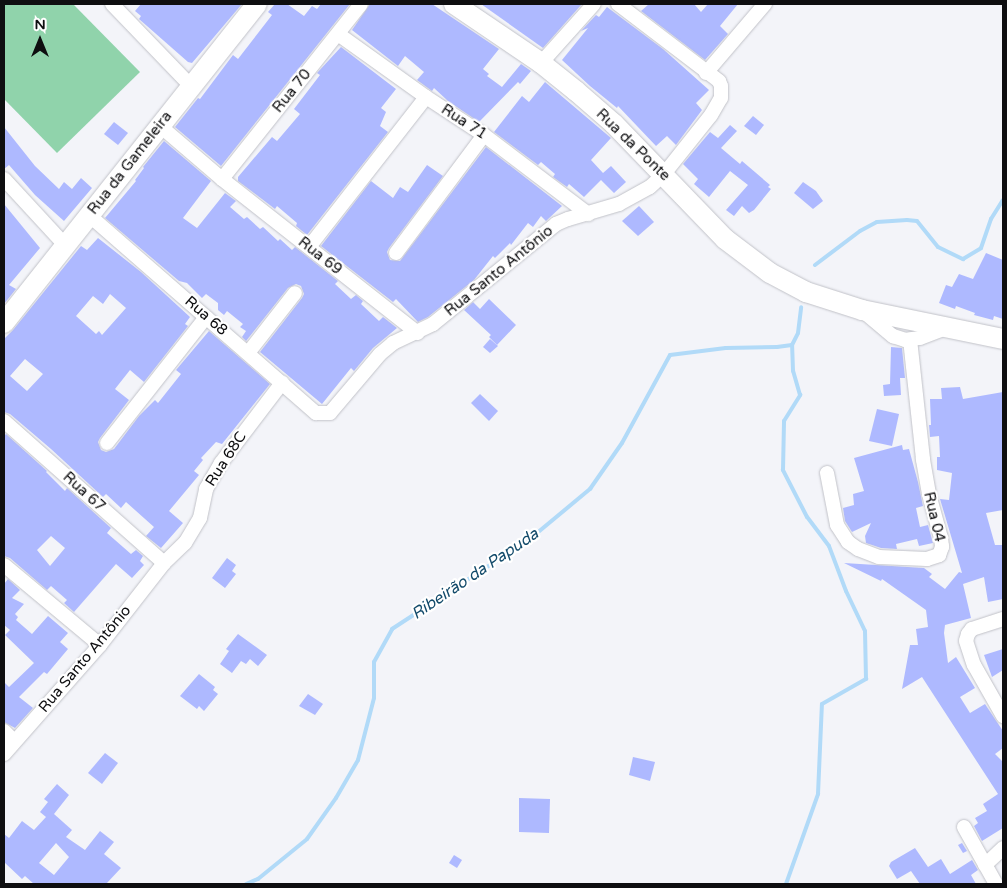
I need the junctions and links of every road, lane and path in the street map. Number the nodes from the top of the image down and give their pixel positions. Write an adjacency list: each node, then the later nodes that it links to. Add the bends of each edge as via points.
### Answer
1 (112, 4): 11 (street)
2 (257, 4): 11 (street, Rua da Gameleira)
3 (361, 4): 8 (street, Rua 70)
4 (454, 4): 9 (street, Rua da Ponte)
5 (594, 4): 9 (street)
6 (765, 4): 10 (street)
7 (627, 6): 10 (street)
8 (338, 34): 12 (street, Rua 71); 17 (street, Rua 70)
9 (540, 63): 15 (street, Rua da Ponte, via 614,124)
10 (706, 73): 15 (street, Rua Santo Antônio, via 719,81 721,98)
11 (191, 86): 13 (street, Rua da Gameleira)
12 (426, 97): 14 (street, Rua 71); 21 (street)
13 (159, 125): 17 (street, Rua 69); 19 (street, Rua da Gameleira)
14 (484, 135): 18 (street, Rua 71); 22 (street)
15 (664, 174): 18 (street, Rua Santo Antônio, via 635,196); 24 (street, Rua da Ponte, via 725,239 770,273 806,292)
16 (4, 179): 20 (street)
17 (222, 179): 21 (street, Rua 69)
18 (588, 214): 28 (street, Rua Santo Antônio, via 556,224 448,313)
19 (90, 216): 20 (street, Rua da Gameleira); 25 (street, Rua 68)
20 (65, 245): 26 (street, Rua da Gameleira)
21 (309, 247): 28 (street, Rua 69)
22 (396, 253)
23 (295, 293): 31 (street)
24 (862, 310): 27 (street, Rua da Ponte); 30 (street, via 893,336)
25 (206, 316): 31 (street, Rua 68); 35 (street)
26 (4, 323)
27 (947, 327): 29 (street, Rua da Ponte); 30 (street)
28 (418, 333): 33 (street, Rua Santo Antônio, via 392,343 337,407)
29 (1003, 339)
30 (910, 340): 36 (street, Rua 04, via 928,494 941,538 939,554 926,559 878,556 848,542 838,525)
31 (248, 353): 32 (street, Rua 68)
32 (282, 383): 33 (street, Rua 68, via 316,414); 37 (street, Rua 68C, via 220,463 206,489 200,518 185,543)
33 (322, 415)
34 (4, 421): 37 (street, Rua 67)
35 (107, 443)
36 (827, 473)
37 (164, 563): 40 (street, Rua Santo Antônio)
38 (4, 565): 40 (street)
39 (1001, 619): 41 (street, via 972,629 966,641 974,665)
40 (100, 644): 43 (street, Rua Santo Antônio)
41 (1003, 716)
42 (4, 731): 43 (street)
43 (14, 741): 44 (street, Rua Santo Antônio)
44 (4, 754)
45 (964, 827): 47 (street)
46 (1003, 848): 47 (street)
47 (985, 865): 48 (street)
48 (996, 884)

